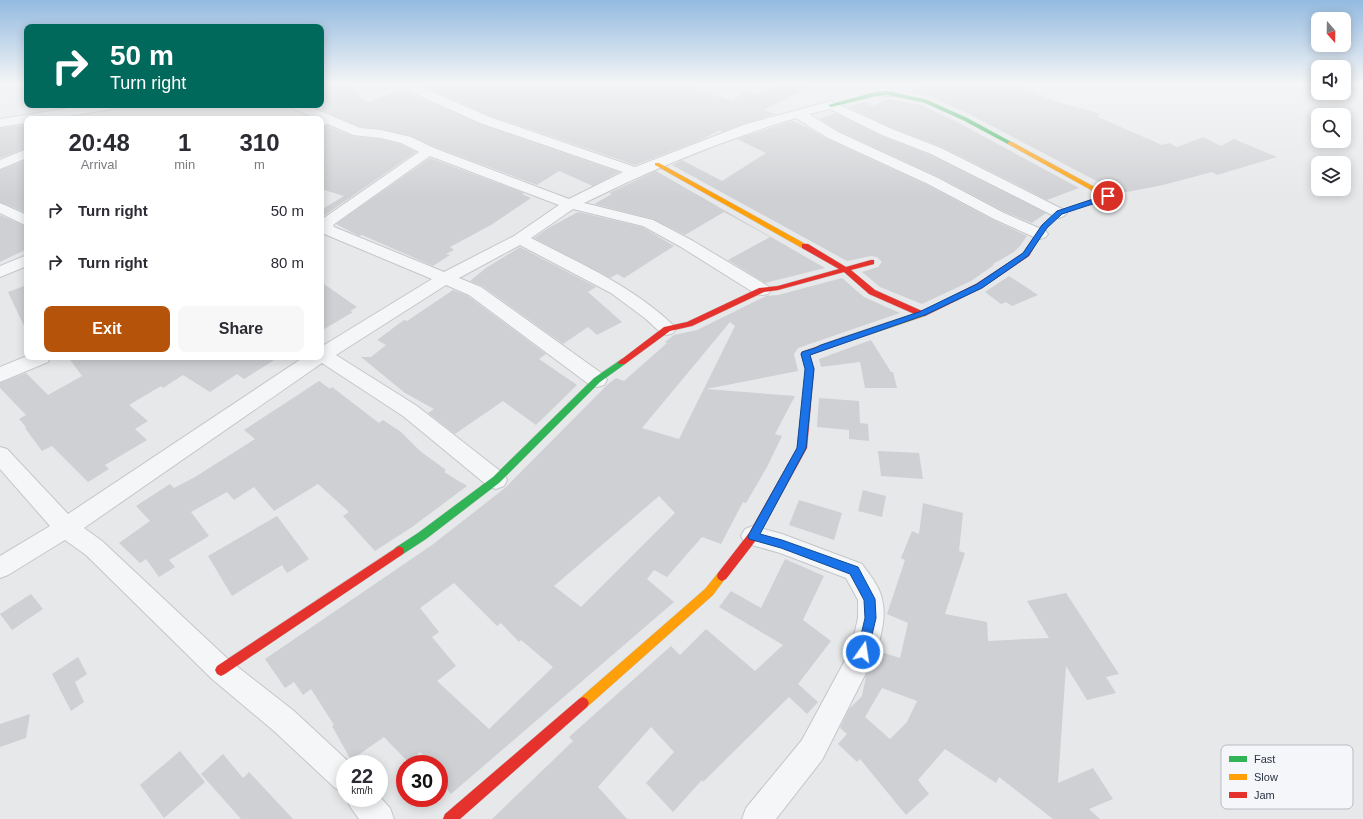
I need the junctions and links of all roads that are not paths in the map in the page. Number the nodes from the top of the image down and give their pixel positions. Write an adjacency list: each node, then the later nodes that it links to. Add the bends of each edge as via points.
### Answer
1 (328, 122): 7 (street, via 358,132 406,140)
2 (491, 122): 11 (street)
3 (766, 122): 9 (street)
4 (814, 122): 17 (street, via 833,135)
5 (867, 122): 14 (street, via 936,151)
6 (970, 122): 14 (street, via 1108,196)
7 (429, 151): 12 (street); 16 (street, via 325,224)
8 (24, 154): 10 (street)
9 (657, 164): 11 (street); 21 (street)
10 (0, 165)
11 (635, 172): 12 (street)
12 (570, 204): 18 (street); 24 (street, via 648,223)
13 (0, 207): 15 (street)
14 (1059, 213): 17 (street, via 1044,226)
15 (24, 219)
16 (324, 231): 23 (street)
17 (1040, 234): 25 (street, via 1026,254 979,286)
18 (520, 239): 23 (street); 26 (street, via 603,282 655,316)
19 (24, 261): 22 (street)
20 (871, 262): 21 (street)
21 (846, 270): 24 (street); 25 (street, via 872,292)
22 (0, 272)
23 (446, 278): 27 (street); 32 (street, via 475,291)
24 (762, 290): 26 (street, via 689,324)
25 (922, 314): 36 (street, via 805,354 810,369 802,448)
26 (667, 329): 32 (street)
27 (324, 352)
28 (324, 356): 34 (street, via 410,411)
29 (35, 360): 31 (street)
30 (314, 360): 35 (street)
31 (0, 376)
32 (597, 380): 34 (street)
33 (0, 455): 35 (street)
34 (496, 480): 38 (street, via 422,536)
35 (66, 528): 37 (street); 38 (street, via 94,548)
36 (753, 536): 42 (street, via 709,592); 43 (street, via 854,571 870,599 870,618 863,652 812,750)
37 (0, 568)
38 (221, 670): 39 (street, via 284,721)
39 (336, 770)
40 (369, 807): 41 (street)
41 (379, 819)
42 (450, 819)
43 (757, 819)

